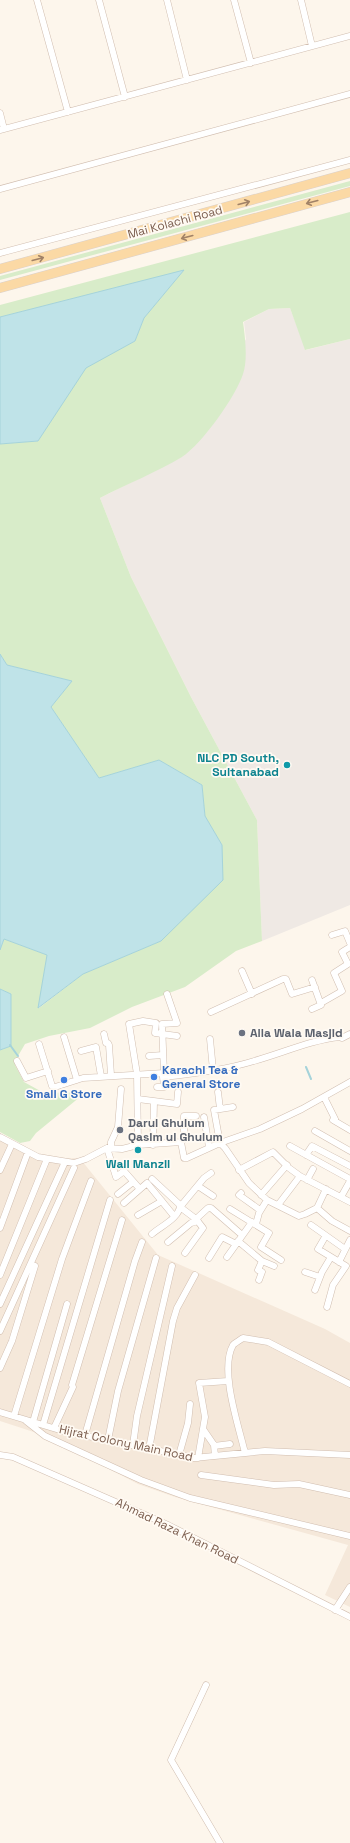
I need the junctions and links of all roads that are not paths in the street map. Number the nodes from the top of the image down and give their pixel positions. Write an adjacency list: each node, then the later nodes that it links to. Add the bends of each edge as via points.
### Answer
1 (37, 0): 12 (street)
2 (99, 0): 11 (street)
3 (167, 0): 9 (street)
4 (234, 0): 8 (street)
5 (301, 0): 7 (street)
6 (350, 36): 7 (street)
7 (312, 46): 8 (street)
8 (251, 63): 9 (street)
9 (187, 80): 11 (street)
10 (350, 94): 17 (street)
11 (125, 97): 12 (street)
12 (68, 112): 14 (street)
13 (0, 113): 14 (street)
14 (2, 130)
15 (350, 160): 19 (street)
16 (350, 174): 20 (main road, Mai Kolachi Road, one-way to 16)
17 (0, 189)
18 (350, 192): 21 (main road, Mai Kolachi Road, one-way to 21)
19 (0, 253)
20 (0, 269)
21 (0, 288)
22 (332, 935): 23 (street, via 345,931)
23 (350, 943)
24 (350, 947): 30 (street, via 342,952 348,964 334,973 342,991)
25 (242, 971): 29 (street)
26 (312, 980): 27 (street)
27 (315, 987): 29 (street, via 292,994 288,981 283,979); 30 (street)
28 (166, 994): 34 (street, via 177,1023 162,1024)
29 (252, 994): 32 (street)
30 (321, 1003): 31 (street, via 321,1006)
31 (312, 1008)
32 (211, 1012)
33 (104, 1034): 49 (street, via 109,1045)
34 (163, 1034): 36 (street); 41 (street); 46 (street, via 155,1033 156,1024 143,1021 129,1024)
35 (350, 1034): 44 (street, via 342,1038 324,1038 253,1062)
36 (176, 1036)
37 (64, 1037): 50 (street)
38 (210, 1039): 44 (street)
39 (39, 1044): 45 (street)
40 (81, 1051): 48 (street, via 96,1047)
41 (163, 1055): 42 (street); 47 (street)
42 (149, 1056)
43 (17, 1062): 45 (street, via 26,1078)
44 (213, 1070): 47 (street)
45 (48, 1071): 50 (street, via 52,1086)
46 (137, 1074): 47 (street); 49 (street); 57 (street)
47 (163, 1075): 52 (street, via 164,1087)
48 (101, 1076): 49 (street); 50 (street)
49 (111, 1076)
50 (77, 1080)
51 (350, 1082): 56 (street)
52 (157, 1087)
53 (121, 1090): 73 (street, via 118,1126)
54 (178, 1092): 58 (street, via 177,1104)
55 (218, 1092): 60 (street)
56 (324, 1097): 63 (street, via 334,1119); 67 (street, via 260,1129)
57 (138, 1099): 58 (street); 69 (street)
58 (154, 1102): 70 (street)
59 (233, 1107): 60 (street)
60 (220, 1109): 67 (street, via 214,1110)
61 (196, 1116): 66 (street, via 184,1116 184,1139)
62 (204, 1117): 72 (street)
63 (350, 1130)
64 (315, 1131): 74 (street)
65 (0, 1137): 68 (street)
66 (181, 1142): 70 (street); 72 (street, via 184,1158)
67 (220, 1143): 72 (street); 84 (street)
68 (12, 1144): 75 (street); 83 (street)
69 (138, 1145): 70 (street); 73 (street, via 122,1149)
70 (153, 1145)
71 (290, 1146): 76 (street)
72 (209, 1147)
73 (108, 1148): 79 (street); 91 (street, via 116,1177 124,1171)
74 (350, 1151)
75 (28, 1152): 77 (street); 116 (street)
76 (306, 1155): 81 (street, via 312,1146); 89 (street)
77 (48, 1159): 78 (street); 138 (street)
78 (65, 1162): 79 (street); 143 (street)
79 (75, 1166): 134 (street)
80 (287, 1166): 84 (street, via 273,1152); 86 (street); 97 (street)
81 (350, 1166)
82 (313, 1169): 88 (street)
83 (0, 1170)
84 (239, 1170): 97 (street)
85 (211, 1174): 92 (street)
86 (300, 1176): 88 (street); 105 (street)
87 (152, 1179): 106 (street)
88 (307, 1180): 94 (street)
89 (350, 1180): 99 (street)
90 (91, 1181): 152 (street, via 62,1259)
91 (133, 1182): 93 (street); 96 (street)
92 (198, 1186): 98 (street); 106 (street)
93 (139, 1188): 102 (street, via 147,1182); 104 (street)
94 (326, 1189): 99 (street); 107 (street)
95 (241, 1193): 109 (street, via 239,1195)
96 (118, 1194)
97 (261, 1195): 101 (street)
98 (213, 1196)
99 (341, 1197): 103 (street)
100 (110, 1200): 155 (street)
101 (267, 1200): 105 (street); 109 (street)
102 (162, 1201): 110 (street); 111 (street)
103 (350, 1202)
104 (124, 1203)
105 (278, 1205): 107 (street, via 299,1216)
106 (180, 1207): 111 (street); 113 (street)
107 (317, 1208): 117 (street, via 332,1221)
108 (230, 1209): 114 (street)
109 (260, 1210): 114 (street)
110 (138, 1215)
111 (174, 1216): 118 (street)
112 (122, 1220): 156 (street, via 73,1387)
113 (197, 1220): 119 (street, via 211,1208); 123 (street); 126 (street, via 203,1228)
114 (254, 1223): 119 (street); 131 (street, via 269,1233 261,1247)
115 (311, 1225): 120 (street)
116 (0, 1228)
117 (349, 1228)
118 (152, 1234)
119 (242, 1235): 124 (street)
120 (325, 1236): 125 (street); 130 (street, via 318,1249)
121 (350, 1240): 125 (street)
122 (142, 1242): 158 (street)
123 (168, 1242)
124 (237, 1243): 127 (street); 129 (street, via 222,1237); 132 (street)
125 (345, 1249): 133 (street)
126 (185, 1253)
127 (227, 1257)
128 (156, 1258): 159 (street, via 118,1391)
129 (210, 1258)
130 (331, 1258): 133 (street); 140 (street)
131 (281, 1260)
132 (262, 1261): 136 (street); 141 (street, via 258,1270 262,1272)
133 (339, 1262): 145 (street, via 346,1266 333,1285)
134 (31, 1264): 146 (street); 147 (street, via 35,1266 12,1341)
135 (172, 1266): 161 (street, via 136,1416)
136 (274, 1266)
137 (305, 1272): 140 (street)
138 (0, 1275)
139 (195, 1275): 163 (street, via 177,1308 173,1321)
140 (320, 1277): 142 (street)
141 (259, 1280)
142 (315, 1290)
143 (0, 1304)
144 (67, 1304): 154 (street)
145 (327, 1308)
146 (0, 1330)
147 (0, 1368)
148 (228, 1381): 149 (street, via 233,1345 243,1338 268,1342); 157 (street, via 199,1383 204,1417); 164 (street)
149 (350, 1384)
150 (190, 1404): 166 (street, via 188,1423)
151 (0, 1412): 152 (street, Hijrat Colony Main Road)
152 (14, 1416): 153 (street, Hijrat Colony Main Road)
153 (22, 1419): 154 (street, Hijrat Colony Main Road); 172 (street, via 45,1436 141,1480 190,1498)
154 (33, 1422): 155 (street, Hijrat Colony Main Road)
155 (43, 1425): 156 (street, Hijrat Colony Main Road)
156 (54, 1428): 158 (street, Hijrat Colony Main Road)
157 (203, 1429): 162 (street); 169 (street)
158 (84, 1435): 159 (street, Hijrat Colony Main Road)
159 (108, 1440): 161 (street, Hijrat Colony Main Road)
160 (230, 1444): 162 (street)
161 (133, 1445): 163 (street, Hijrat Colony Main Road)
162 (214, 1446): 168 (street)
163 (149, 1449): 166 (street, Hijrat Colony Main Road)
164 (246, 1453): 167 (street, Hijrat Colony Main Road, via 265,1451); 168 (street, Hijrat Colony Main Road)
165 (0, 1455): 174 (street, Ahmad Raza Khan Road, via 13,1457 168,1525)
166 (179, 1455): 169 (street, Hijrat Colony Main Road)
167 (350, 1455)
168 (215, 1456): 169 (street, Hijrat Colony Main Road)
169 (198, 1458)
170 (201, 1475): 171 (street, via 274,1485 299,1484)
171 (350, 1495)
172 (350, 1536)
173 (350, 1586): 174 (street)
174 (335, 1610): 175 (street, Ahmad Raza Khan Road)
175 (350, 1617)
176 (206, 1685): 177 (street, via 171,1760)
177 (220, 1843)

